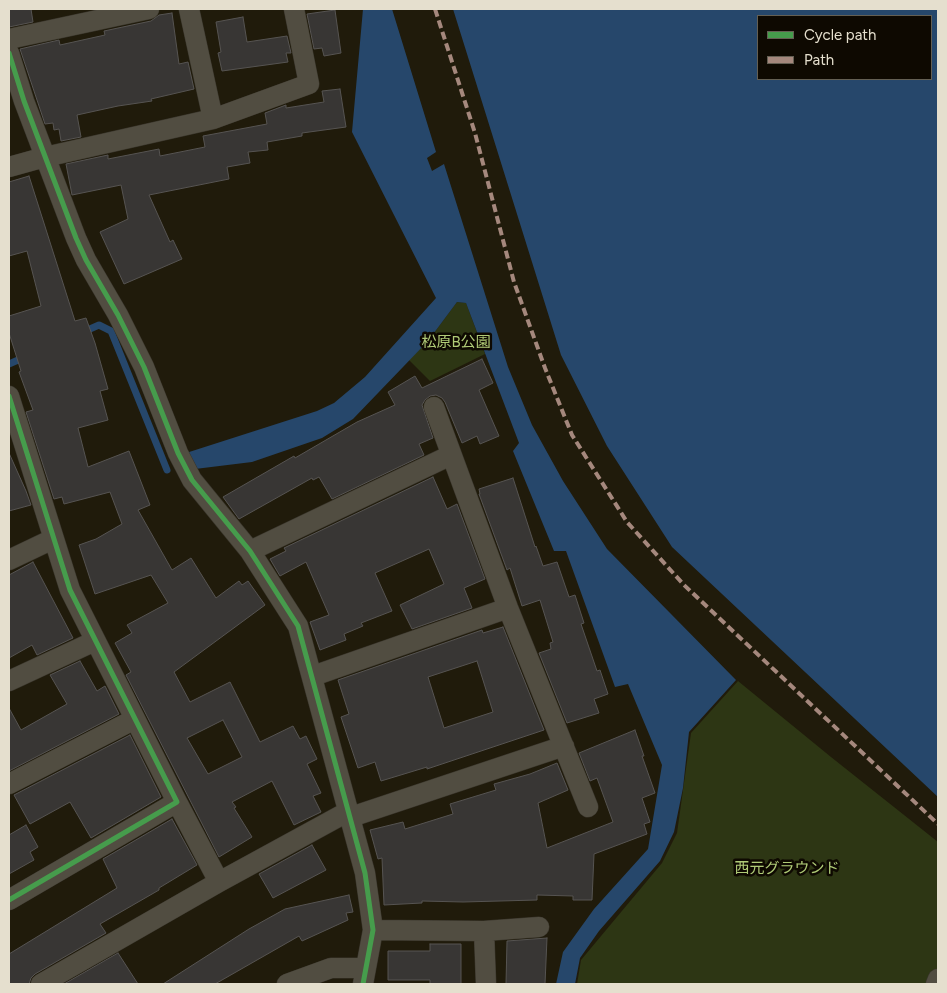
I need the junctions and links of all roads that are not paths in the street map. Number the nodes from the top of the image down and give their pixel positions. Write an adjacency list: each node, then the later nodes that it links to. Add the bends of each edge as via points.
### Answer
1 (149, 9): 4 (street)
2 (189, 9): 6 (street)
3 (294, 9): 6 (street, via 309,84)
4 (9, 39)
5 (9, 53): 7 (street)
6 (213, 119): 7 (street)
7 (45, 157): 8 (street); 14 (street, via 86,260 139,358 192,480)
8 (9, 167)
9 (9, 396): 11 (street)
10 (434, 407): 12 (street)
11 (14, 434): 13 (street)
12 (451, 455): 14 (street); 16 (street)
13 (53, 539): 15 (street); 17 (street, via 70,590)
14 (250, 551): 18 (street, via 298,626)
15 (9, 560)
16 (508, 608): 18 (street); 21 (street)
17 (95, 641): 19 (street); 20 (street)
18 (313, 676): 25 (street)
19 (9, 681)
20 (135, 719): 22 (street); 23 (street)
21 (564, 746): 24 (street); 25 (street)
22 (9, 784)
23 (177, 802): 26 (street); 27 (street)
24 (588, 807)
25 (350, 814): 26 (street); 29 (street, via 365,873)
26 (219, 882): 33 (street)
27 (9, 900)
28 (539, 927): 30 (street)
29 (373, 930): 30 (street); 31 (street)
30 (484, 931): 35 (street)
31 (365, 976): 34 (street, via 331,968)
32 (938, 979): 36 (street)
33 (41, 984)
34 (287, 984)
35 (486, 984)
36 (936, 984)

